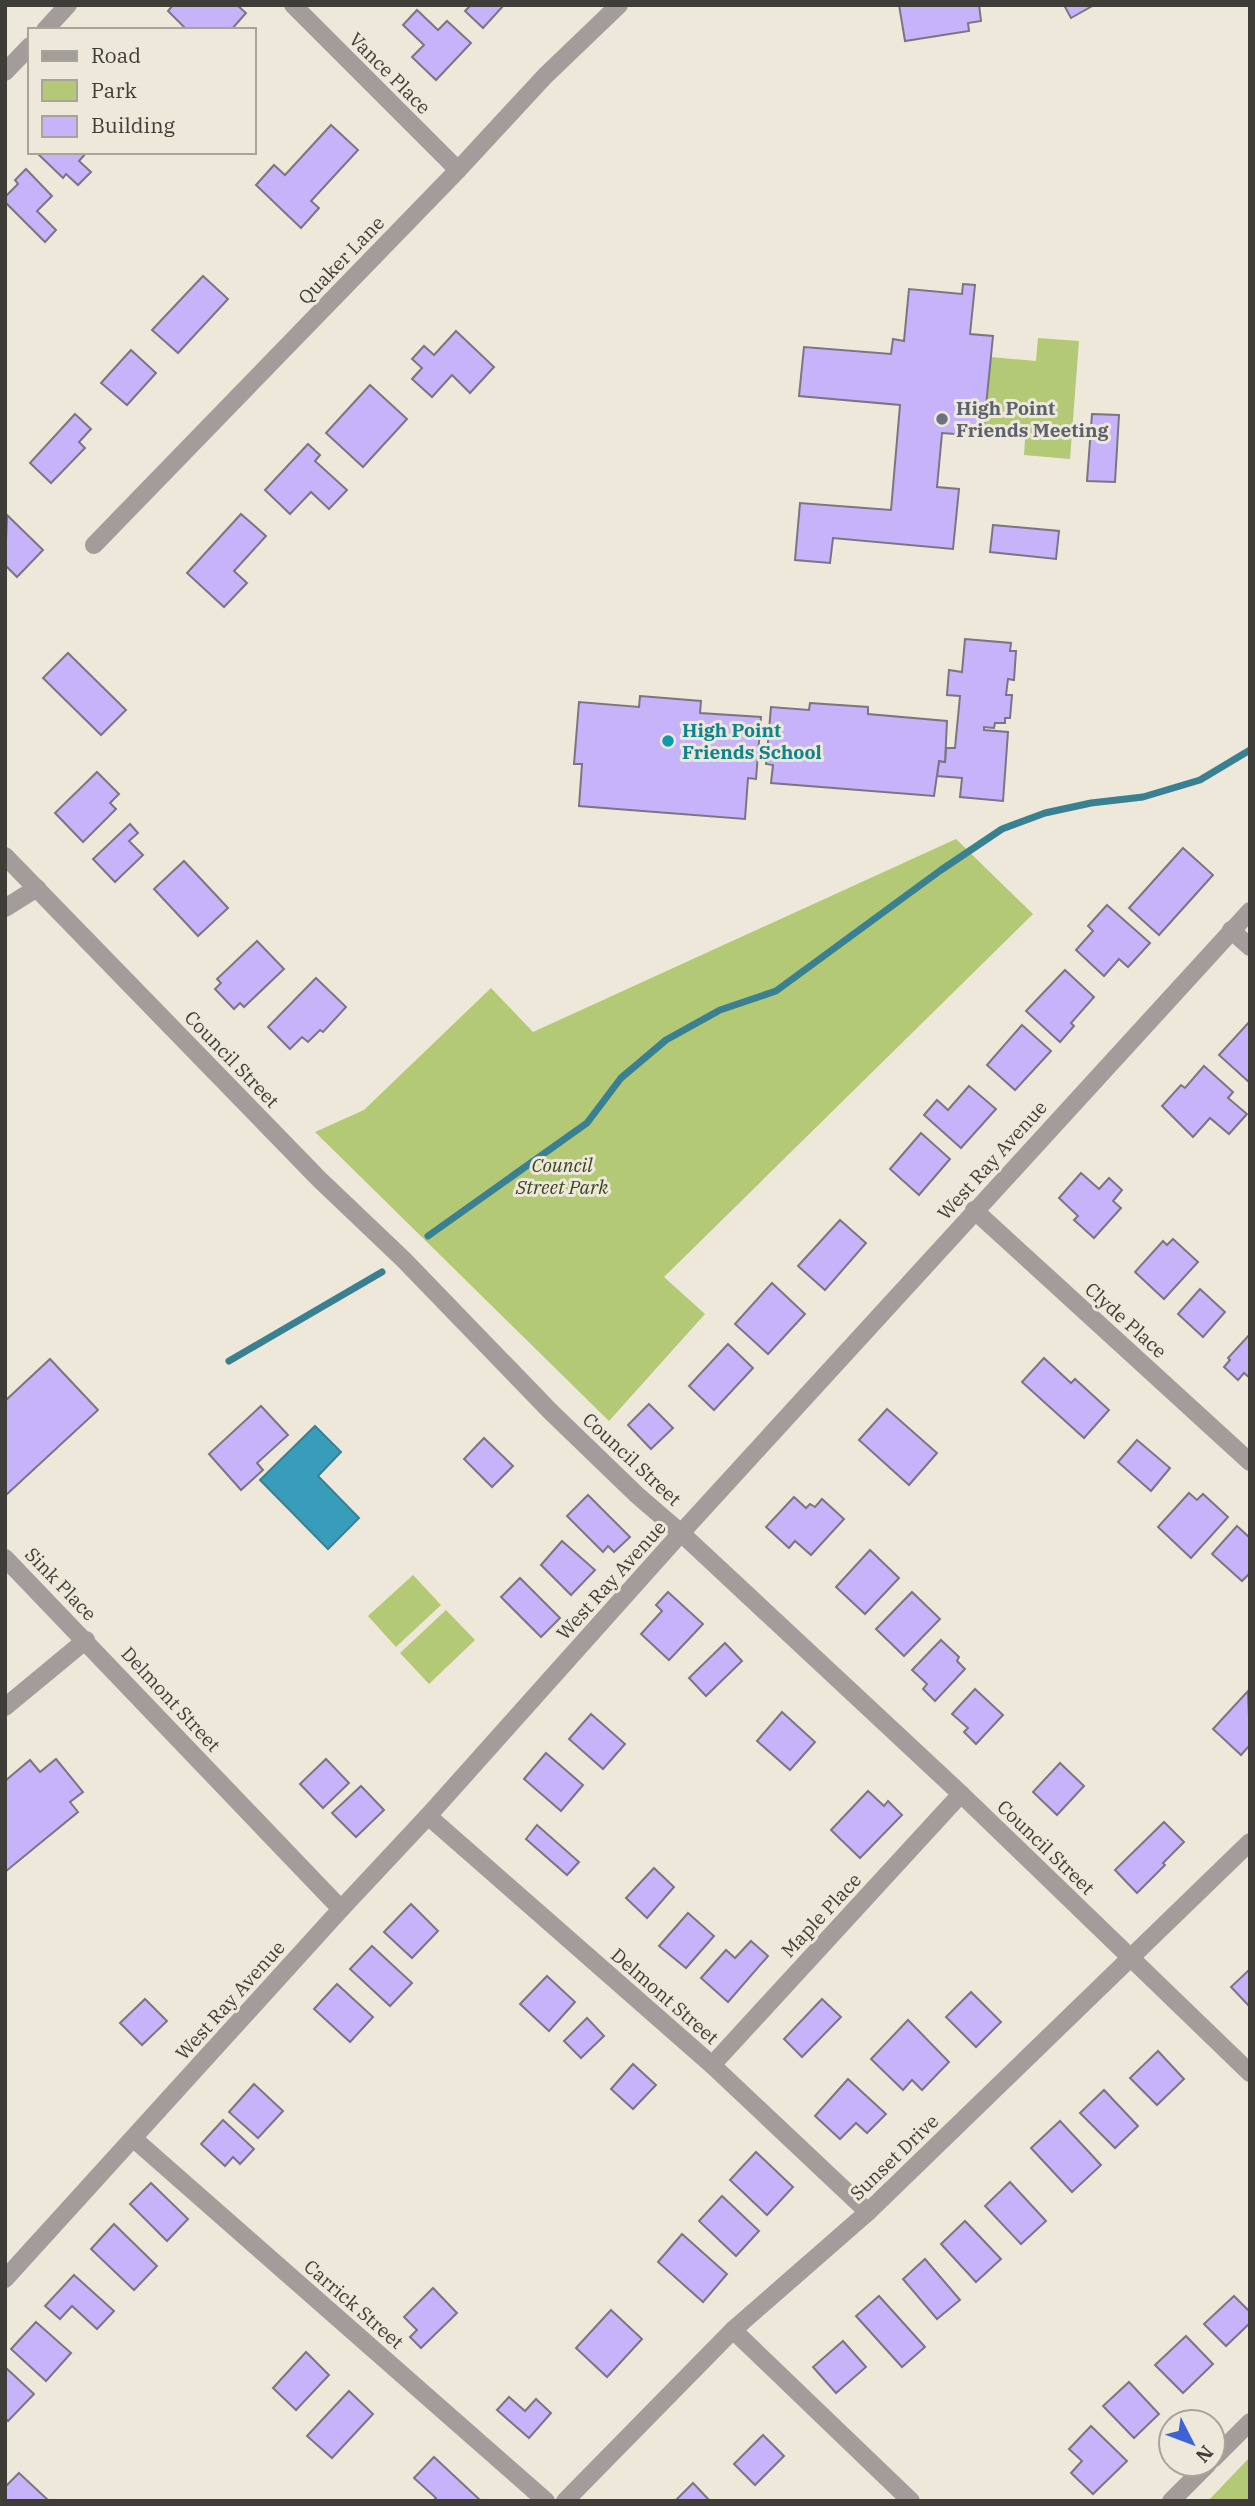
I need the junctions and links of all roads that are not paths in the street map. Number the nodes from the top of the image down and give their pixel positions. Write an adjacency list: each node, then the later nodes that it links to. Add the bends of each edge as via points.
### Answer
1 (68, 5): 4 (street)
2 (293, 5): 7 (street, Vance Place)
3 (619, 5): 7 (street, Quaker Lane)
4 (47, 28)
5 (28, 48): 6 (street)
6 (5, 72)
7 (458, 170): 8 (street, Quaker Lane)
8 (94, 545)
9 (5, 856): 10 (street, Council Street)
10 (37, 888): 11 (street); 17 (street, Council Street, via 551,1412)
11 (5, 908)
12 (1250, 911): 13 (street, West Ray Avenue)
13 (1231, 930): 14 (street); 15 (street, West Ray Avenue)
14 (1250, 947)
15 (974, 1210): 16 (street, Clyde Place); 17 (street, West Ray Avenue)
16 (1250, 1462)
17 (681, 1533): 21 (street, Council Street); 22 (street, West Ray Avenue)
18 (5, 1558): 19 (street, Sink Place)
19 (86, 1640): 20 (street); 24 (street, Delmont Street)
20 (5, 1707)
21 (961, 1794): 25 (street, Council Street); 26 (street, Maple Place)
22 (428, 1816): 24 (street, West Ray Avenue); 26 (street, Delmont Street)
23 (1250, 1842): 25 (street, Sunset Drive)
24 (341, 1909): 28 (street, West Ray Avenue)
25 (1131, 1959): 27 (street, Council Street); 29 (street, Sunset Drive)
26 (712, 2065): 29 (street, Delmont Street)
27 (1250, 2073)
28 (134, 2139): 30 (street, West Ray Avenue); 35 (street, Carrick Street)
29 (868, 2212): 31 (street, Sunset Drive)
30 (5, 2280)
31 (733, 2330): 36 (street, Sunset Drive); 37 (street)
32 (1250, 2422): 33 (street)
33 (1227, 2445)
34 (1194, 2478): 38 (street)
35 (546, 2501)
36 (565, 2501)
37 (911, 2501)
38 (1171, 2501)

